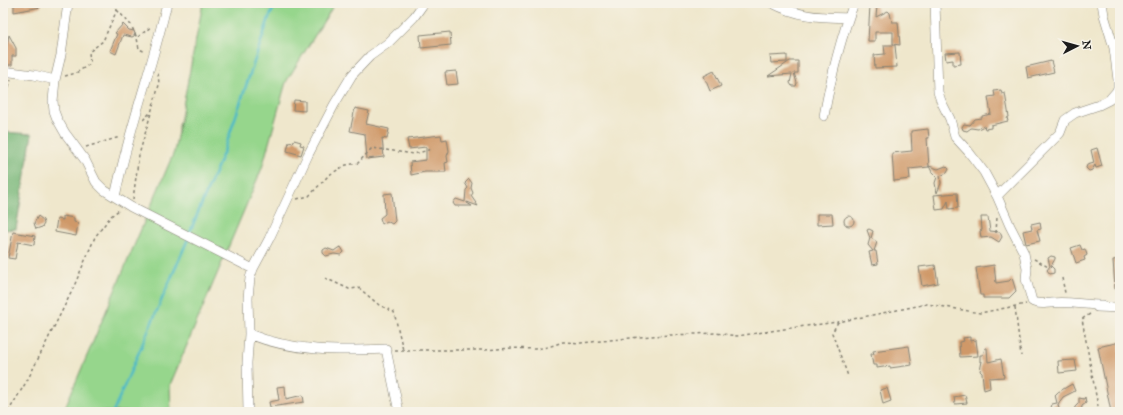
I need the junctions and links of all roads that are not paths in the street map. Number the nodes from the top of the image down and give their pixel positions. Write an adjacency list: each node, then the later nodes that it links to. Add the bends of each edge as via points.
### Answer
1 (68, 3): 10 (street)
2 (167, 3): 13 (street, via 129,136)
3 (424, 3): 14 (street, via 414,17 352,75 311,148)
4 (772, 3): 8 (street, via 797,14)
5 (854, 3): 8 (street)
6 (935, 3): 12 (street, via 940,101 950,119 955,137 984,172)
7 (1102, 3): 12 (street, via 1114,48 1118,80 1116,92 1109,100 1075,113 1065,120 1060,133)
8 (848, 18): 11 (street, via 833,70)
9 (3, 71): 10 (street)
10 (55, 80): 13 (street, via 53,101 57,119 86,160 96,182)
11 (824, 116)
12 (997, 196): 15 (street, via 1024,253 1028,286 1033,302)
13 (115, 197): 14 (street)
14 (253, 269): 16 (street, via 248,298)
15 (1120, 308)
16 (249, 334): 17 (street); 18 (street, via 282,345 301,348 386,349)
17 (248, 412)
18 (399, 412)

